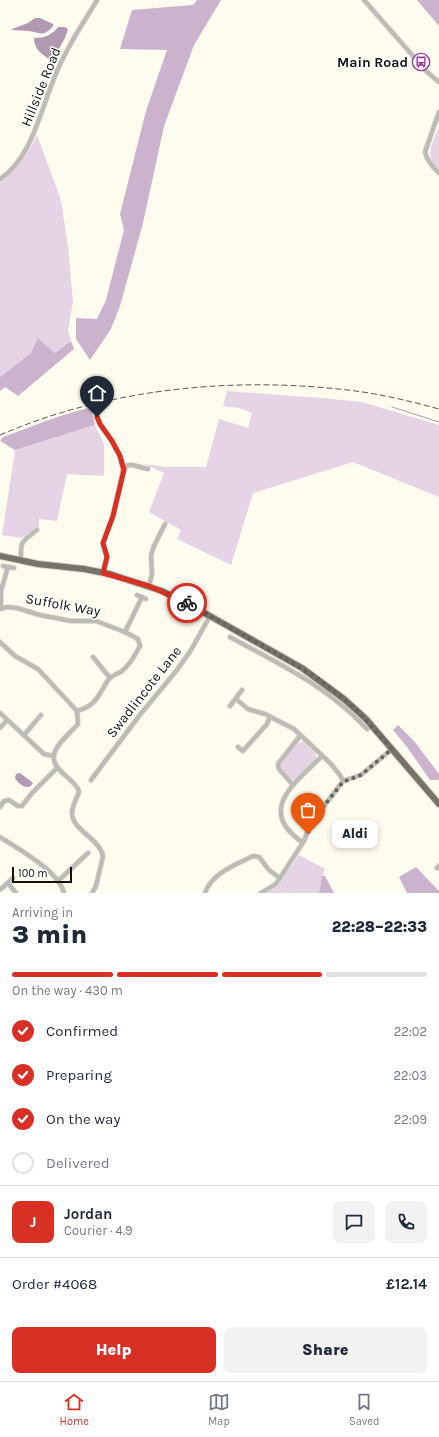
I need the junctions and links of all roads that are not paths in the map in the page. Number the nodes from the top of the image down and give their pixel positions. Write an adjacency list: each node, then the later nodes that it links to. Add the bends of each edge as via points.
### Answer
1 (97, 0): 6 (street, Hillside Road, via 68,48 33,136 14,166)
2 (364, 0): 3 (street)
3 (439, 82)
4 (439, 112): 5 (street, via 425,152 431,165)
5 (439, 173)
6 (0, 179)
7 (92, 394): 9 (street, bridge, via 100,424 120,456)
8 (148, 469): 9 (street, via 128,465)
9 (124, 470): 17 (street, via 113,516 103,543 107,557)
10 (165, 524): 18 (street, via 151,555 152,574)
11 (37, 530): 13 (street, via 24,539 21,546)
12 (0, 556): 13 (highway)
13 (21, 561): 17 (highway)
14 (3, 566): 15 (street)
15 (8, 567): 16 (street); 19 (street)
16 (14, 568)
17 (103, 573): 18 (highway)
18 (149, 586): 22 (highway)
19 (1, 590): 21 (street)
20 (137, 595): 23 (street, via 144,598)
21 (0, 608): 23 (street, Suffolk Way, via 17,608 70,620 96,621)
22 (210, 616): 27 (highway); 47 (street, Swadlincote Lane, via 177,670)
23 (125, 632): 29 (street, Suffolk Way, via 138,640 140,646 130,664)
24 (230, 637): 28 (street)
25 (0, 642): 33 (street, via 15,656 38,669)
26 (93, 657): 29 (street)
27 (284, 658): 28 (street); 38 (highway, via 333,690)
28 (280, 664): 38 (street, via 325,692 352,713 367,729)
29 (110, 678): 33 (street, Suffolk Way, via 96,701)
30 (242, 690): 31 (street)
31 (236, 699): 32 (street); 36 (street, via 248,709)
32 (230, 706)
33 (77, 711): 44 (street, via 78,724 55,750)
34 (0, 713): 37 (street)
35 (41, 715): 40 (street)
36 (270, 716): 41 (street, via 294,729); 42 (street, via 267,724 243,751)
37 (7, 720): 39 (street); 40 (street)
38 (371, 725): 43 (highway)
39 (0, 728)
40 (24, 735): 44 (street, via 44,754)
41 (300, 736): 45 (street); 49 (street, via 278,764 278,768)
42 (238, 747)
43 (392, 749): 48 (street, via 361,775); 50 (highway)
44 (53, 756): 46 (street)
45 (322, 756): 48 (street, via 340,775); 49 (street)
46 (57, 768): 51 (street, via 22,806 9,800 4,801); 64 (street, via 76,785 79,792 72,811 76,824 100,849 103,856)
47 (91, 780)
48 (343, 782): 53 (street, via 315,817)
49 (293, 785): 53 (street, via 280,806 282,821 291,834)
50 (439, 804)
51 (0, 807)
52 (0, 837): 59 (street, via 46,869)
53 (302, 842): 58 (street)
54 (88, 853): 55 (street)
55 (84, 857): 56 (street); 59 (street)
56 (88, 861)
57 (13, 878): 60 (street)
58 (280, 878): 65 (street, via 269,870 259,857 253,856 216,876); 66 (street, via 275,885)
59 (58, 881): 62 (street)
60 (8, 883): 61 (street); 63 (street)
61 (1, 889)
62 (65, 892)
63 (16, 893)
64 (92, 893)
65 (205, 893)
66 (261, 893)

